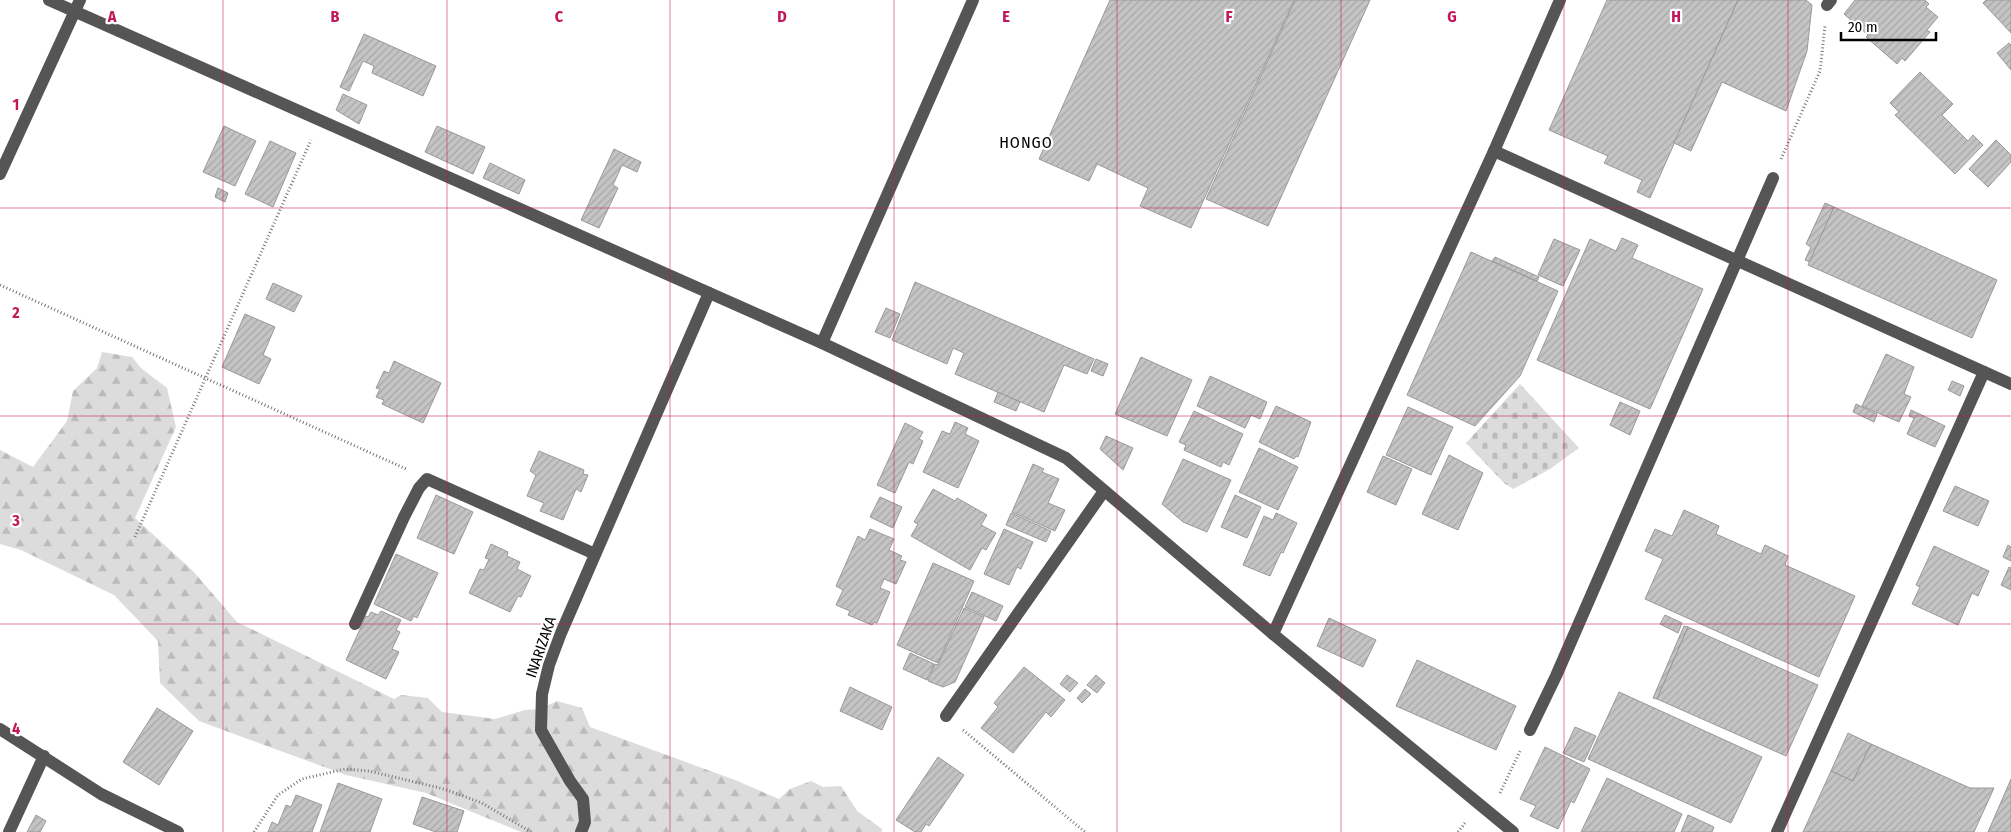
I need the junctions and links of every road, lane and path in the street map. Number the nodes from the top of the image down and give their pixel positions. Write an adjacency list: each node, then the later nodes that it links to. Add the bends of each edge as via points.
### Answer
1 (49, 0): 5 (street)
2 (973, 0): 13 (street)
3 (1560, 0): 7 (street)
4 (1829, 2): 9 (path, via 1820,71)
5 (77, 6): 6 (street); 8 (street)
6 (320, 120): 12 (street); 15 (path)
7 (1494, 151): 10 (street); 22 (street)
8 (0, 174)
9 (1773, 178): 10 (street)
10 (1737, 260): 14 (street); 25 (street)
11 (0, 285): 15 (path)
12 (709, 293): 13 (street); 20 (street, INARIZAKA)
13 (822, 343): 18 (street, via 1066,458)
14 (1984, 372): 16 (street); 35 (street)
15 (205, 379): 17 (path); 19 (path)
16 (2011, 384)
17 (427, 479): 20 (street); 21 (street, via 404,517)
18 (1104, 491): 22 (street); 23 (street)
19 (134, 537)
20 (596, 554): 32 (street, INARIZAKA, via 558,641 542,694 541,730 583,799 585,822)
21 (354, 624)
22 (1273, 634): 27 (street)
23 (946, 716): 33 (path)
24 (0, 729): 26 (street)
25 (1530, 730): 27 (path)
26 (44, 756): 28 (street); 29 (street, via 101,794)
27 (1490, 813): 34 (street)
28 (9, 832)
29 (178, 832)
30 (254, 832): 31 (path, via 278,795 302,779 345,769 444,789 482,803)
31 (531, 832)
32 (581, 832)
33 (1085, 832)
34 (1513, 832)
35 (1777, 832)

